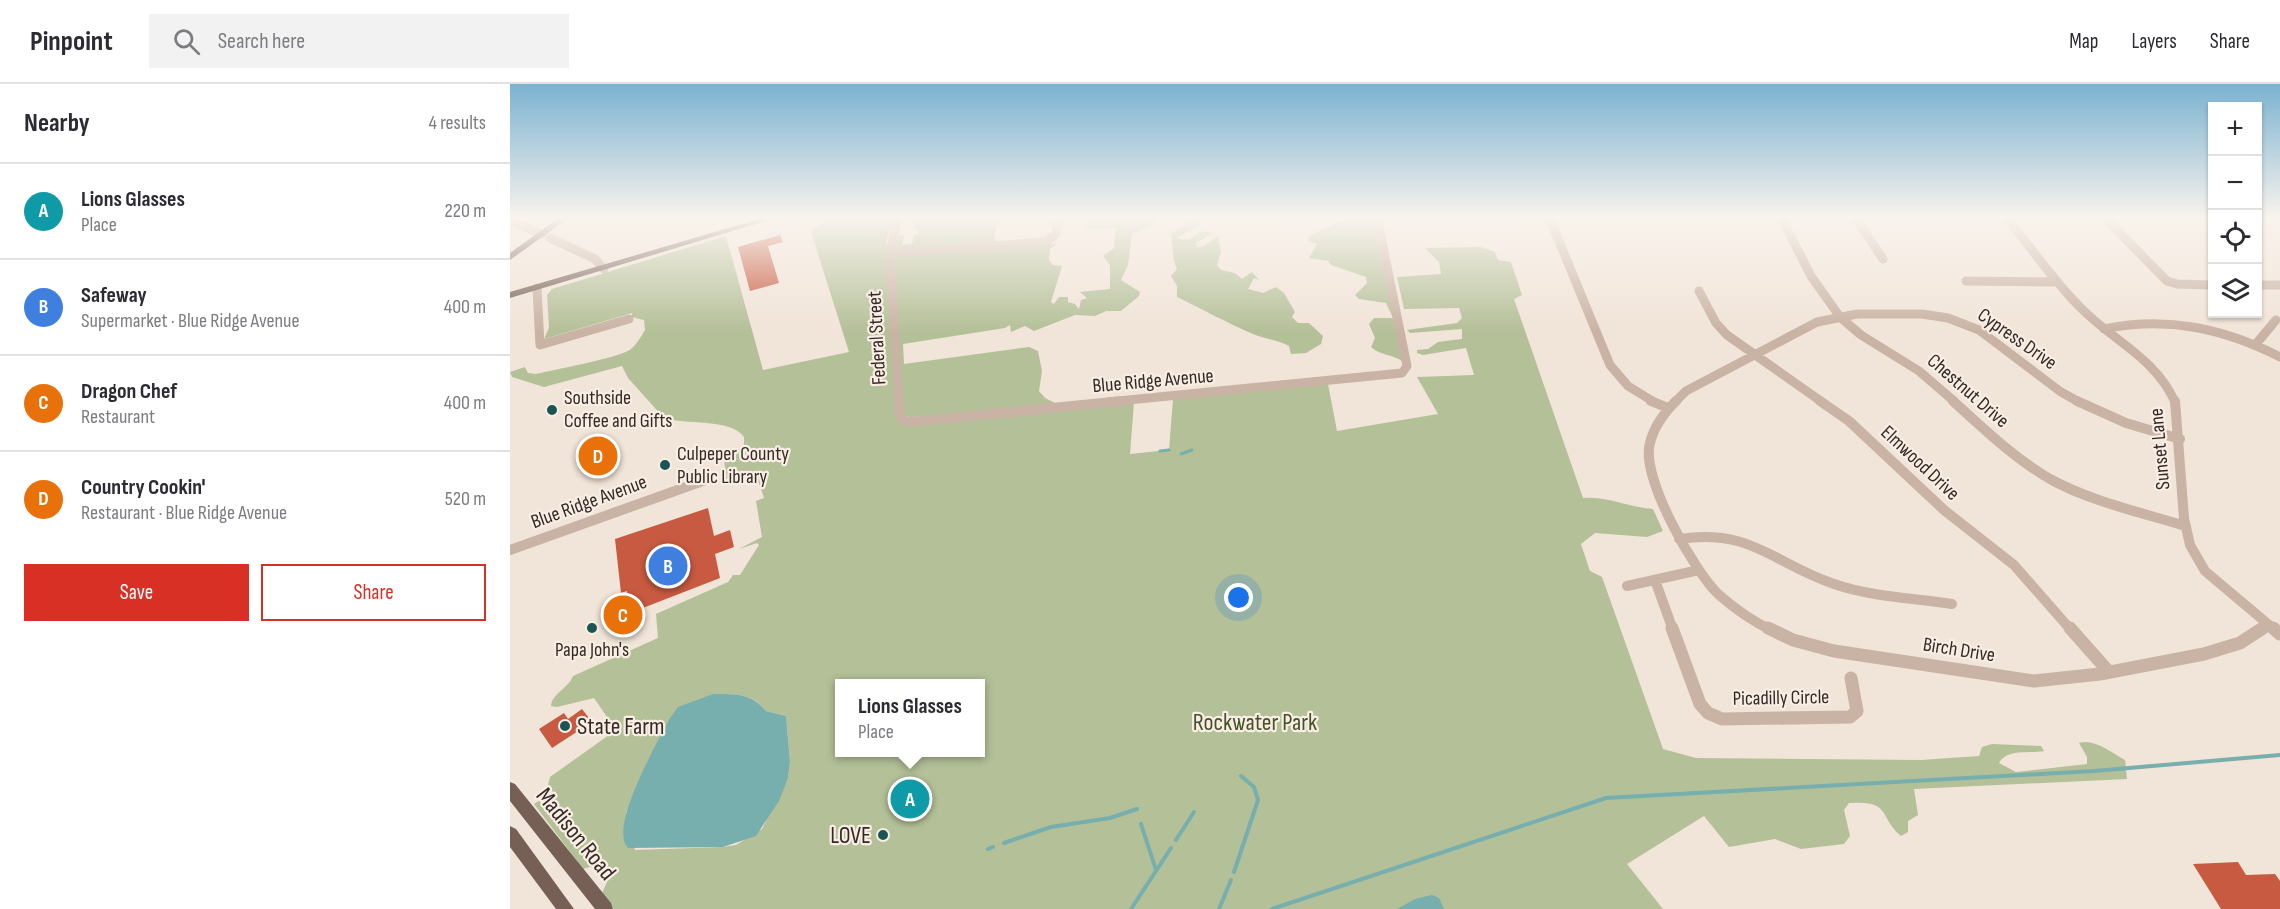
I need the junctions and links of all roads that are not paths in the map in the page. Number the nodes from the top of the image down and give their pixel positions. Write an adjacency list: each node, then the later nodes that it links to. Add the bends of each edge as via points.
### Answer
1 (587, 256): 11 (street)
2 (649, 256): 11 (main road)
3 (890, 256): 28 (street, Federal Street, via 899,410)
4 (1385, 256): 28 (street, Blue Ridge Avenue, via 1407,366 1395,375)
5 (1565, 256): 27 (street, via 1617,377)
6 (1802, 256): 20 (street, Chestnut Drive)
7 (1881, 256): 10 (street)
8 (2037, 256): 13 (street, Sunset Lane)
9 (2141, 256): 14 (street, via 2171,283)
10 (1883, 259)
11 (604, 269): 17 (main road)
12 (1966, 280): 13 (street)
13 (2058, 282): 23 (street, Sunset Lane)
14 (2208, 285)
15 (2262, 285): 16 (street)
16 (2280, 285)
17 (537, 288): 19 (main road); 21 (street, via 540,345)
18 (1699, 291): 25 (street, Elmwood Drive, via 1721,329)
19 (510, 295)
20 (1840, 316): 25 (street, Cypress Drive, via 1816,322); 29 (street, Cypress Drive, via 1893,313 1957,321 1991,338 2075,401 2126,423); 31 (street, Chestnut Drive, via 1864,337 1926,377 2035,470 2085,494)
21 (630, 319)
22 (2276, 320): 24 (street)
23 (2104, 329): 24 (street, via 2126,324 2174,323 2222,332); 29 (street, Sunset Lane, via 2151,364 2167,384 2176,404)
24 (2256, 344): 26 (street)
25 (1752, 354): 27 (street, Cypress Drive, via 1686,391); 40 (street, Elmwood Drive, via 1849,421 1944,510 2014,565)
26 (2280, 357)
27 (1668, 408): 32 (street, Birch Drive, via 1655,426 1648,456 1662,505)
28 (904, 421)
29 (2180, 439): 31 (street, Sunset Lane)
30 (714, 477): 33 (street, Blue Ridge Avenue)
31 (2185, 526): 38 (street, Sunset Lane, via 2190,545 2205,571)
32 (1679, 538): 34 (street, Birch Drive); 37 (street, via 1726,535 1834,584)
33 (510, 550)
34 (1699, 570): 35 (street); 40 (street, Birch Drive, via 1716,593 1738,611 1773,632 1813,646 2034,681)
35 (1655, 580): 36 (street); 41 (street, Picadilly Circle, via 1698,700 1714,717 1850,717 1857,711)
36 (1627, 586)
37 (1952, 604)
38 (2268, 625): 39 (street, Sunset Lane); 40 (street, Birch Drive, via 2221,650)
39 (2280, 634)
40 (2109, 672)
41 (1851, 678)
42 (512, 797): 45 (main road, Madison Road)
43 (510, 834): 44 (main road)
44 (566, 909)
45 (605, 909)

